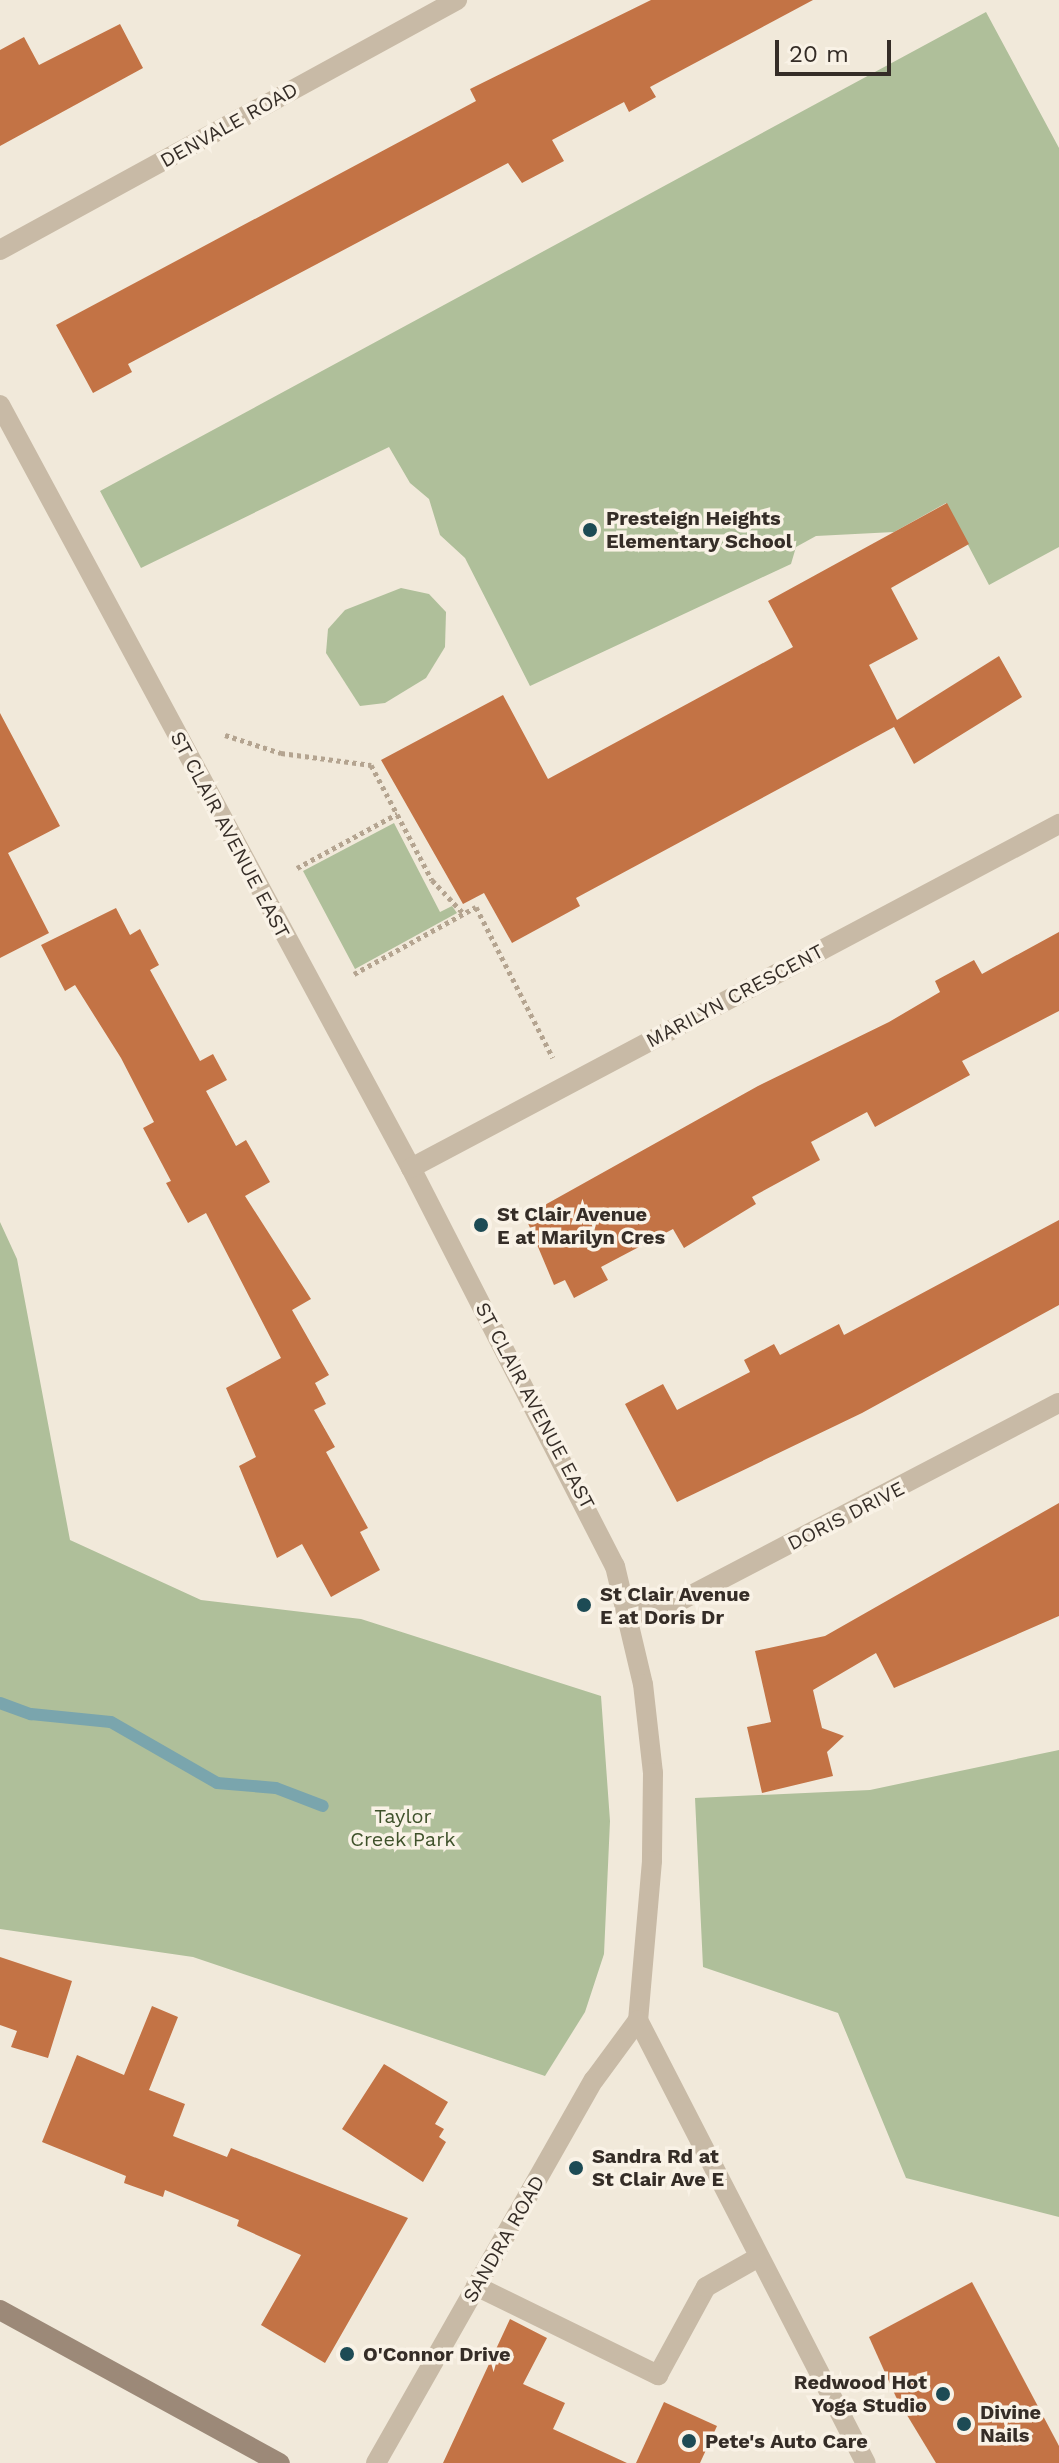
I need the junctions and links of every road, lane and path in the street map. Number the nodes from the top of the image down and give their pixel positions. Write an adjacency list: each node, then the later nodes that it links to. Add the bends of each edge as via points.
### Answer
1 (457, 0): 2 (street, DENVALE ROAD)
2 (435, 5): 3 (street, DENVALE ROAD)
3 (0, 250)
4 (0, 405): 12 (street, ST CLAIR AVENUE EAST)
5 (225, 735): 6 (path, via 281,753 371,765)
6 (397, 814): 8 (path); 9 (path, via 432,880)
7 (1059, 824): 12 (street, MARILYN CRESCENT)
8 (297, 868)
9 (464, 914): 10 (path); 11 (path, via 476,907)
10 (354, 974)
11 (553, 1058)
12 (411, 1168): 14 (street, ST CLAIR AVENUE EAST, via 597,1525)
13 (1059, 1403): 14 (street, DORIS DRIVE, via 674,1604)
14 (628, 1616): 15 (street, ST CLAIR AVENUE EAST, via 653,1773 648,1945)
15 (638, 2020): 16 (street); 17 (street, SANDRA ROAD, via 594,2080)
16 (757, 2258): 17 (street, via 706,2287 658,2375); 21 (street)
17 (476, 2286): 20 (street, SANDRA ROAD)
18 (0, 2310): 19 (main road)
19 (280, 2463)
20 (376, 2463)
21 (866, 2463)

